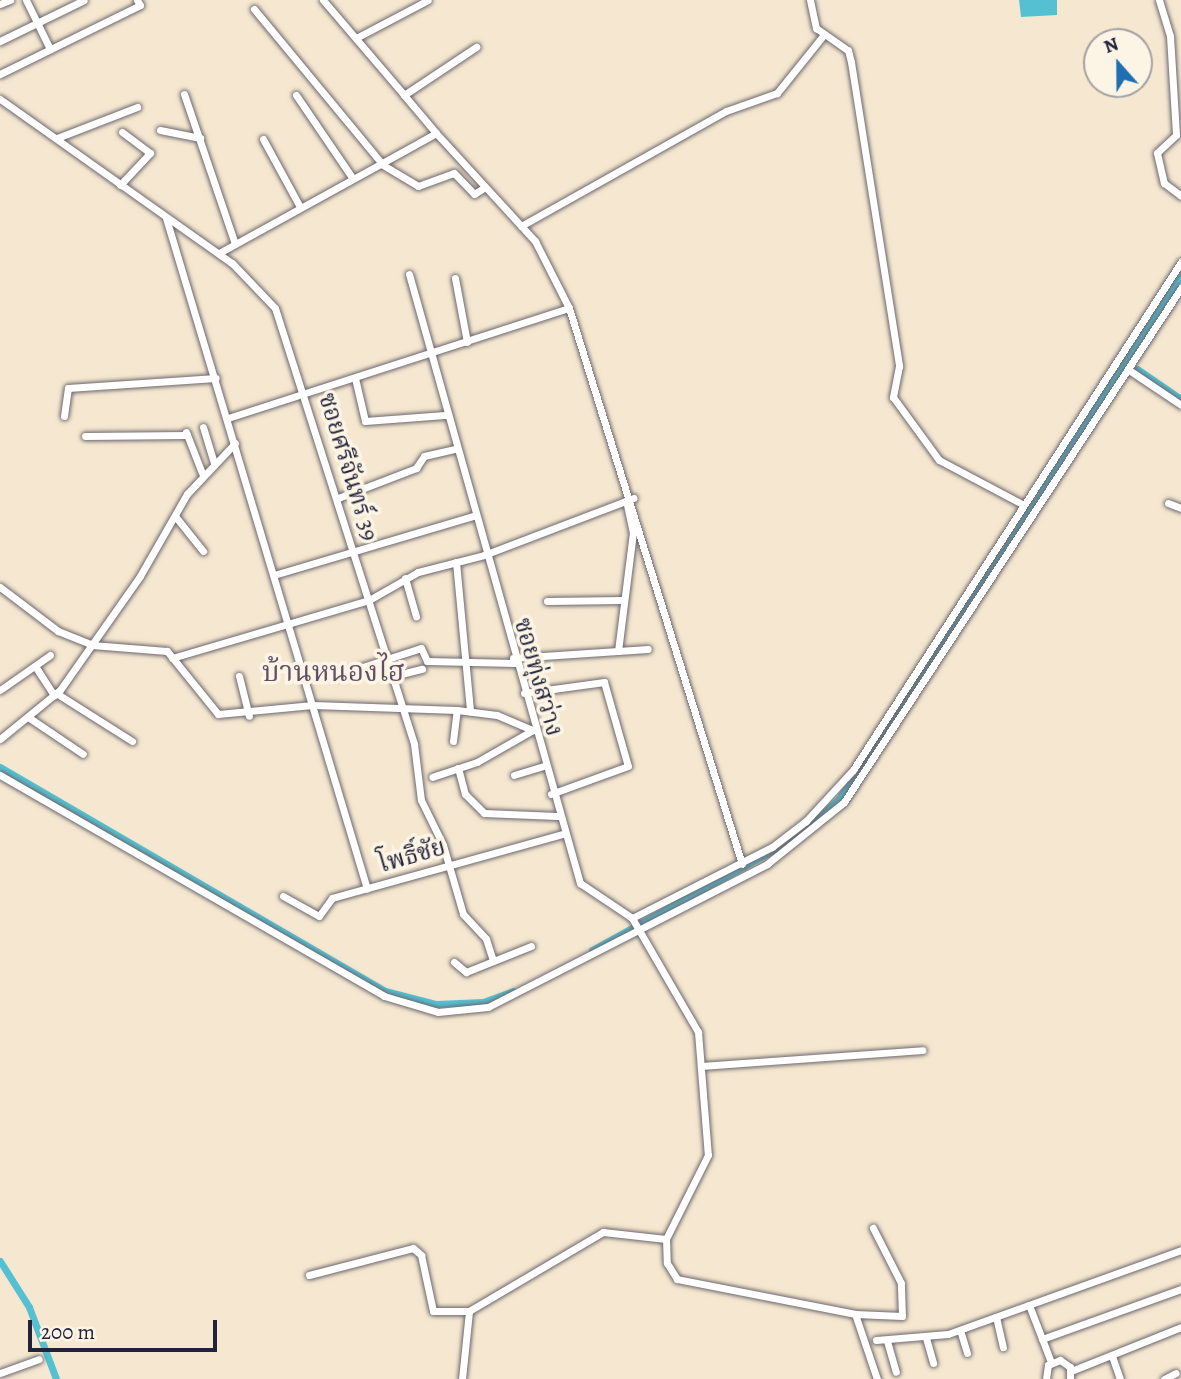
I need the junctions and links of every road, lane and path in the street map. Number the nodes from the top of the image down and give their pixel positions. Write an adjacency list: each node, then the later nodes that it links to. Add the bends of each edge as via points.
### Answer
1 (9, 0): 9 (street)
2 (26, 0): 11 (street)
3 (84, 0): 11 (street)
4 (137, 0): 16 (street, via 140,5)
5 (323, 0): 13 (street)
6 (428, 0): 13 (street)
7 (810, 0): 12 (street)
8 (1159, 0): 33 (street, via 1170,36 1176,135 1157,153 1164,183)
9 (0, 5)
10 (254, 9): 29 (street)
11 (37, 23): 14 (street); 16 (street)
12 (822, 37): 36 (street, via 777,93 726,111); 63 (street, via 839,42 851,62 899,366 893,397 939,460)
13 (356, 38): 20 (street)
14 (0, 41)
15 (476, 47): 20 (street)
16 (50, 49): 17 (street)
17 (0, 74)
18 (184, 94): 27 (street)
19 (296, 95): 30 (street)
20 (404, 95): 25 (street)
21 (0, 99): 26 (street, ซอยศรีจันทร์ 39)
22 (137, 107): 26 (street)
23 (160, 130): 27 (street)
24 (122, 132): 31 (street, via 150,153)
25 (436, 133): 29 (street); 32 (street)
26 (57, 138): 31 (street, ซอยศรีจันทร์ 39)
27 (200, 138): 37 (street)
28 (263, 139): 34 (street)
29 (383, 165): 30 (street); 32 (street, via 418,186 454,173 474,194)
30 (351, 176): 34 (street)
31 (120, 185): 35 (street, ซอยศรีจันทร์ 39)
32 (482, 189): 36 (street)
33 (1181, 196)
34 (299, 205): 37 (street)
35 (166, 217): 38 (street, ซอยศรีจันทร์ 39); 47 (street)
36 (521, 226): 43 (street, via 535,241)
37 (235, 244): 38 (street)
38 (219, 253): 49 (street, ซอยศรีจันทร์ 39, via 275,308)
39 (1181, 262): 63 (street)
40 (409, 274): 45 (street, ซอยทุ่งสว่าง)
41 (455, 278): 44 (street)
42 (1181, 288): 46 (street)
43 (569, 308): 44 (street); 61 (street)
44 (467, 342): 45 (street)
45 (428, 355): 48 (street); 51 (street, ซอยทุ่งสว่าง)
46 (1129, 370): 50 (street); 118 (street, via 844,802 767,864)
47 (216, 378): 52 (street, via 68,388); 53 (street)
48 (355, 378): 49 (street); 51 (street, via 365,421)
49 (306, 393): 53 (street); 60 (street, ซอยศรีจันทร์ 39)
50 (1181, 405)
51 (445, 415): 57 (street, ซอยทุ่งสว่าง)
52 (64, 416)
53 (228, 418): 56 (street)
54 (202, 427): 58 (street)
55 (85, 436): 59 (street, via 187,433)
56 (235, 443): 58 (street); 71 (street)
57 (454, 449): 60 (street, via 424,456 416,468); 66 (street, ซอยทุ่งสว่าง)
58 (214, 462): 59 (street)
59 (202, 473): 65 (street)
60 (338, 498): 68 (street, ซอยศรีจันทร์ 39)
61 (629, 500): 69 (street); 75 (street, via 633,533); 114 (street, via 718,801)
62 (1168, 503): 64 (street)
63 (1022, 505): 114 (street, via 853,770 806,821)
64 (1181, 508)
65 (175, 516): 67 (street); 79 (street)
66 (473, 516): 68 (street); 69 (street, ซอยทุ่งสว่าง)
67 (203, 551)
68 (355, 552): 71 (street); 74 (street, ซอยศรีจันทร์ 39)
69 (484, 555): 70 (street); 86 (street, ซอยทุ่งสว่าง)
70 (456, 562): 72 (street); 85 (street)
71 (274, 575): 78 (street)
72 (405, 578): 74 (street); 77 (street)
73 (0, 587): 79 (street, via 58,631)
74 (369, 600): 78 (street); 83 (street, ซอยศรีจันทร์ 39)
75 (622, 600): 76 (street); 81 (street)
76 (547, 601)
77 (416, 615)
78 (288, 623): 84 (street); 95 (street)
79 (92, 645): 84 (street, via 146,646); 94 (street)
80 (648, 649): 81 (street)
81 (618, 651): 86 (street)
82 (50, 655): 87 (street)
83 (387, 656): 85 (street, via 421,648 426,661); 90 (street); 91 (street, ซอยศรีจันทร์ 39)
84 (172, 658): 99 (street, via 218,714)
85 (462, 661): 86 (street); 98 (street)
86 (514, 661): 93 (street, ซอยทุ่งสว่าง)
87 (35, 666): 92 (street); 94 (street)
88 (422, 669): 91 (street)
89 (239, 676): 99 (street)
90 (335, 676)
91 (393, 676): 96 (street, ซอยศรีจันทร์ 39)
92 (0, 690)
93 (524, 693): 101 (street, ซอยทุ่งสว่าง); 111 (street, via 604,682 628,766)
94 (55, 694): 100 (street); 103 (street)
95 (313, 705): 96 (street); 99 (street); 116 (street)
96 (403, 709): 97 (street); 115 (street, ซอยศรีจันทร์ 39, via 421,800)
97 (457, 710): 98 (street); 104 (street)
98 (470, 711): 101 (street)
99 (249, 716)
100 (28, 717): 102 (street); 105 (street)
101 (533, 730): 106 (street, ซอยทุ่งสว่าง); 107 (street)
102 (0, 739)
103 (132, 741)
104 (453, 741)
105 (83, 754)
106 (543, 766): 109 (street); 111 (street, ซอยทุ่งสว่าง)
107 (457, 768): 110 (street); 112 (street, via 466,794 484,813)
108 (0, 775): 118 (street, via 384,996 438,1012 488,1007)
109 (514, 775)
110 (432, 777)
111 (551, 794): 112 (street, ซอยทุ่งสว่าง)
112 (557, 816): 113 (street, ซอยทุ่งสว่าง)
113 (562, 834): 115 (street, โพธิ์ชัย); 118 (street, ซอยทุ่งสว่าง, via 580,883)
114 (743, 864): 118 (street)
115 (448, 866): 116 (street, โพธิ์ชัย); 120 (street, ซอยศรีจันทร์ 39, via 463,914 486,939)
116 (367, 889): 117 (street, โพธิ์ชัย, via 332,898 319,916)
117 (283, 896)
118 (636, 926): 123 (street, via 698,1032)
119 (531, 946): 120 (street)
120 (493, 961): 121 (street, via 466,972)
121 (454, 962)
122 (922, 1050): 123 (street)
123 (701, 1066): 125 (street, via 708,1154)
124 (873, 1228): 131 (street, via 901,1283 902,1315)
125 (666, 1239): 130 (street, via 603,1232); 131 (street, via 677,1279)
126 (1181, 1250): 129 (street)
127 (309, 1275): 130 (street, via 413,1248 421,1255 433,1311)
128 (1181, 1289): 136 (street)
129 (1029, 1305): 132 (street); 136 (street)
130 (469, 1311): 149 (street)
131 (855, 1314): 150 (street)
132 (996, 1317): 134 (street); 139 (street)
133 (1181, 1327): 141 (street)
134 (960, 1330): 135 (street); 140 (street)
135 (926, 1338): 138 (street); 144 (street)
136 (1042, 1339): 143 (street)
137 (876, 1340): 138 (street)
138 (887, 1342): 145 (street)
139 (1003, 1347)
140 (967, 1353)
141 (1112, 1356): 148 (street); 152 (street)
142 (39, 1359): 146 (street)
143 (1051, 1362): 148 (street, via 1063,1361); 151 (street)
144 (933, 1363)
145 (897, 1372)
146 (0, 1373)
147 (1176, 1373): 153 (street)
148 (1070, 1375)
149 (462, 1379)
150 (877, 1379)
151 (1046, 1379)
152 (1120, 1379)
153 (1164, 1379)

